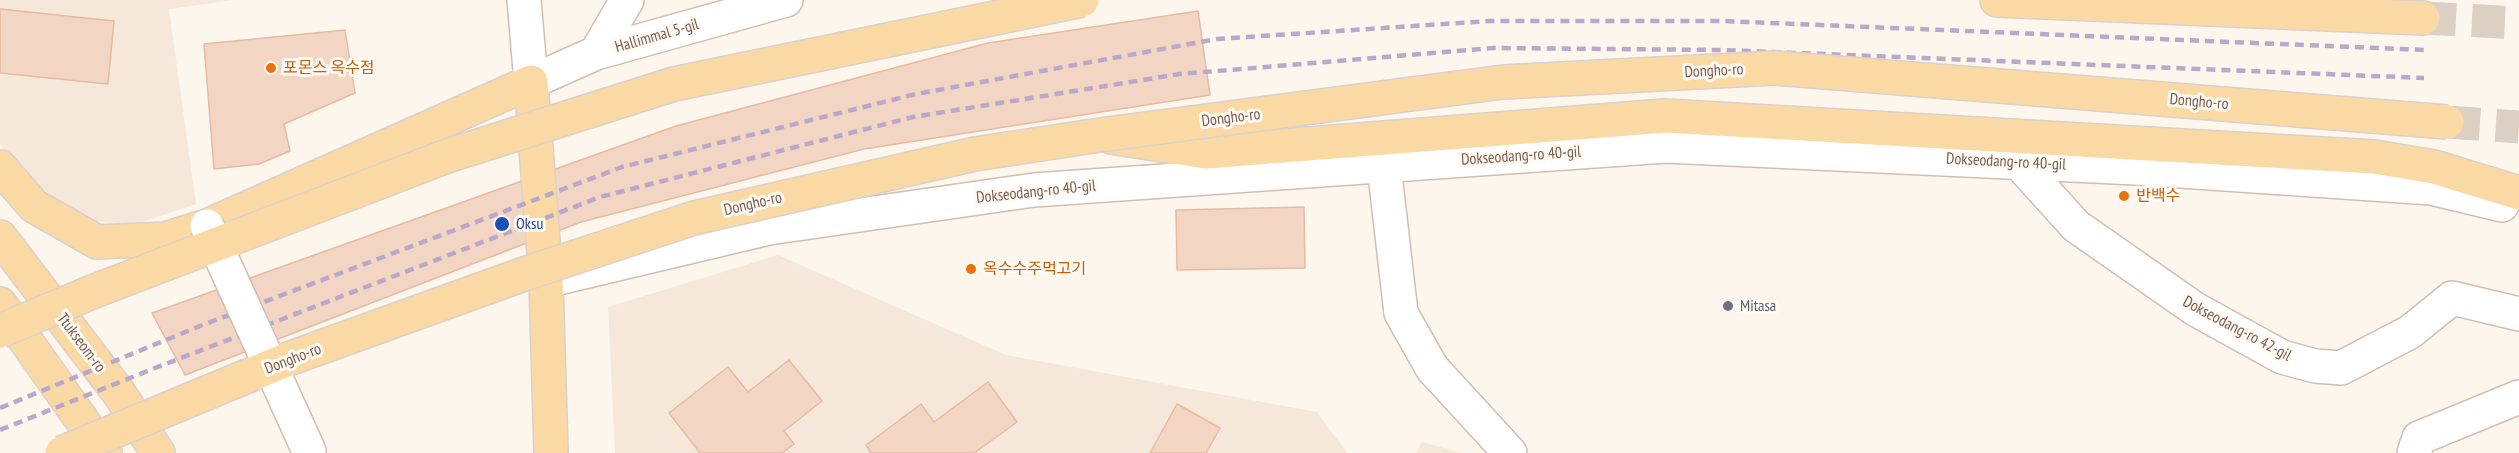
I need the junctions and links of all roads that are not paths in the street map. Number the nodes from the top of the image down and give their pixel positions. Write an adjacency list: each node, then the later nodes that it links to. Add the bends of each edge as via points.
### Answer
1 (524, 0): 8 (street)
2 (627, 0): 7 (street)
3 (786, 0): 7 (street, Hallimmal 5-gil)
4 (1082, 0): 20 (main road, bridge, via 674,84 450,155)
5 (1997, 0): 6 (main road)
6 (2423, 18)
7 (596, 53): 8 (street, Hallimmal 5-gil)
8 (531, 82): 15 (main road); 17 (main road)
9 (2447, 122): 10 (main road, Dongho-ro, bridge, via 1775,68 1503,82)
10 (1100, 135): 14 (main road, bridge, via 1206,152 1665,116 2374,157 2434,167); 22 (main road, Dongho-ro, bridge, via 975,154 694,218 291,358)
11 (2019, 163): 12 (street, Dokseodang-ro 40-gil, via 1666,146); 14 (street, Dokseodang-ro 40-gil); 19 (street, Dokseodang-ro 42-gil, via 2076,226 2195,309 2282,357 2341,368 2410,332 2452,298)
12 (1384, 166): 17 (street, Dokseodang-ro 40-gil, via 1034,190 769,228); 27 (street, via 1401,313 1432,368)
13 (0, 167): 15 (main road, via 34,206 97,242 165,239)
14 (2508, 195)
15 (207, 226): 25 (street, bridge)
16 (0, 237): 24 (main road, Ttukseom-ro, via 119,393)
17 (546, 281): 26 (main road)
18 (0, 304): 23 (main road)
19 (2519, 314)
20 (0, 331)
21 (2519, 397): 28 (street, via 2419,438)
22 (62, 453)
23 (105, 453)
24 (158, 453)
25 (308, 453)
26 (551, 453)
27 (1510, 453)
28 (2414, 453)

